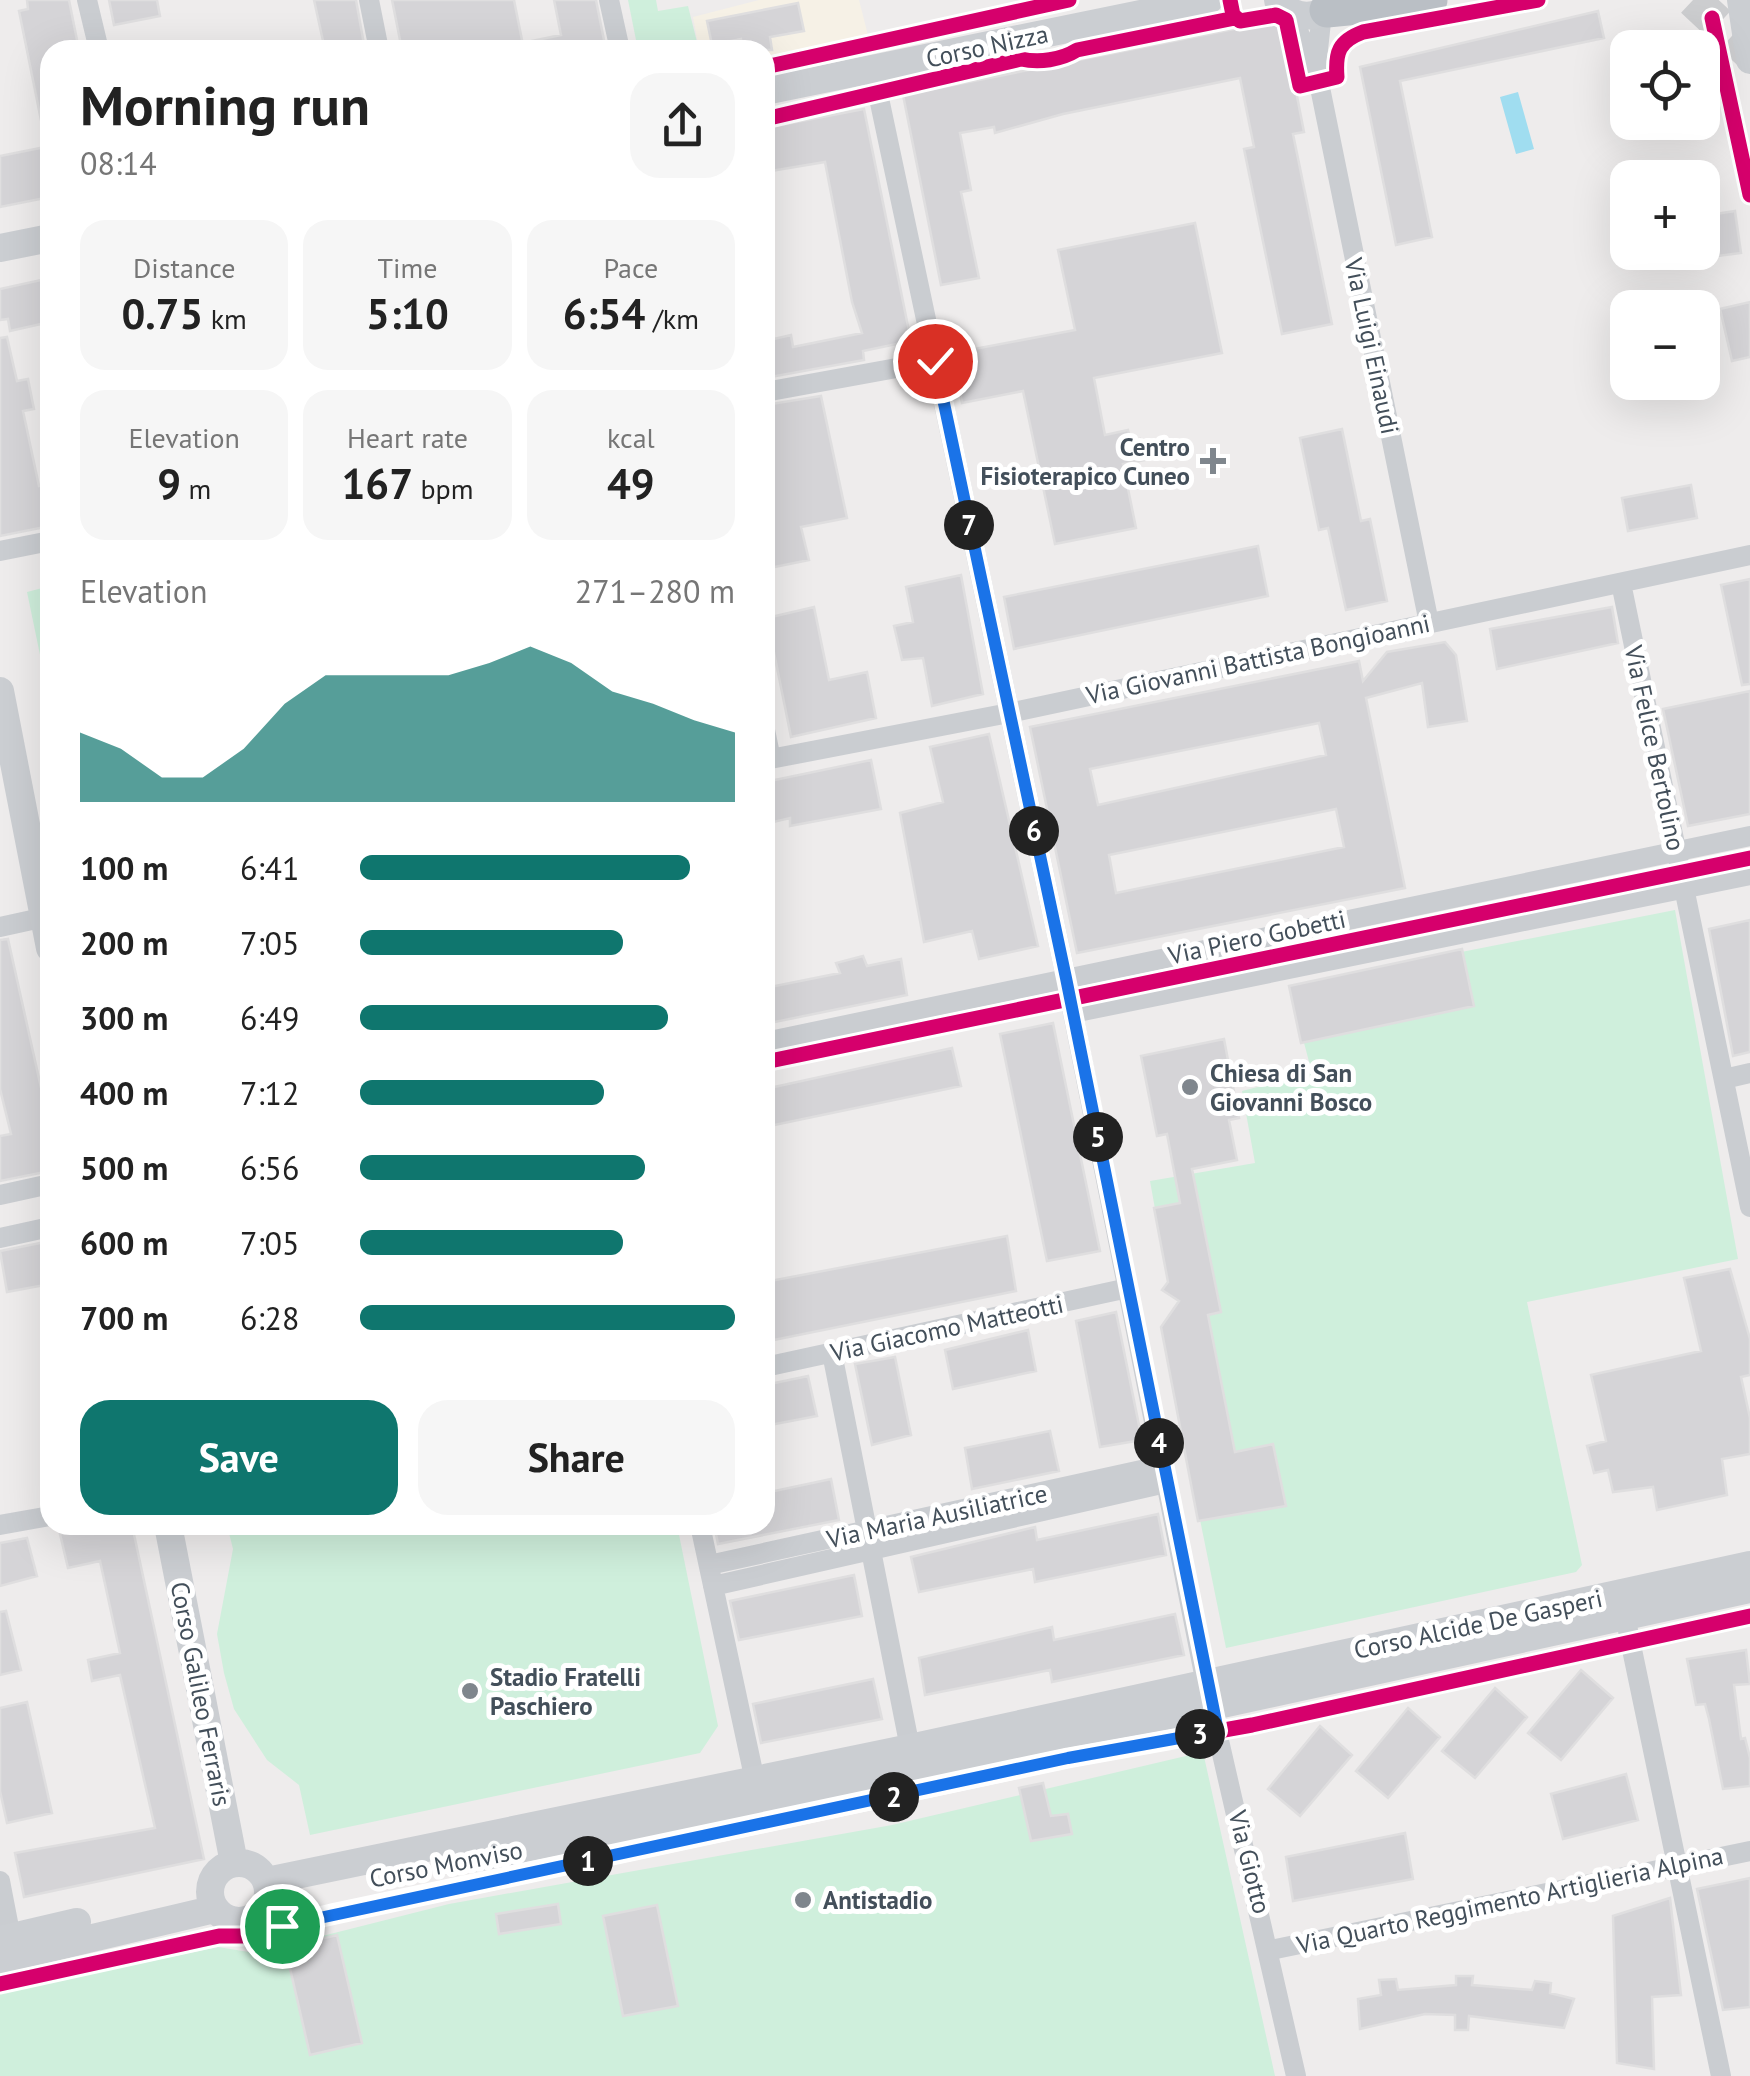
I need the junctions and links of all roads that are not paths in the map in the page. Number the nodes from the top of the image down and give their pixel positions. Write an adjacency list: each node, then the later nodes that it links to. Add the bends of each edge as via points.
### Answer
1 (88, 0): 9 (street)
2 (369, 0): 10 (street)
3 (610, 0): 11 (street)
4 (1430, 0): 8 (highway)
5 (1203, 1): 14 (main road, Corso Nizza)
6 (1739, 2): 12 (main road)
7 (1283, 5): 8 (main road, via 1305,16); 13 (street, Via Luigi Einaudi)
8 (1328, 8): 13 (street, Via Luigi Einaudi)
9 (97, 40)
10 (377, 40)
11 (618, 40)
12 (1750, 60)
13 (1316, 68): 24 (street, Via Luigi Einaudi)
14 (873, 70): 15 (main road, Corso Nizza); 18 (street, Via Giotto)
15 (775, 89)
16 (40, 240): 17 (main road)
17 (0, 248)
18 (935, 361): 19 (street); 26 (street, Via Giotto)
19 (775, 390)
20 (40, 543): 21 (street)
21 (0, 551)
22 (1750, 555): 23 (street, Via Giovanni Battista Bongioanni)
23 (1620, 583): 24 (street, Via Giovanni Battista Bongioanni); 29 (street, Via Felice Bertolino)
24 (1429, 623): 26 (street, Via Giovanni Battista Bongioanni)
25 (0, 691): 31 (main road)
26 (1009, 713): 27 (street, Via Giovanni Battista Bongioanni); 35 (street, Via Giotto)
27 (775, 758)
28 (1750, 836): 29 (street, Via Piero Gobetti)
29 (1676, 848): 32 (street, Via Felice Bertolino); 35 (street, Via Piero Gobetti)
30 (1750, 876): 32 (street, Via Piero Gobetti)
31 (40, 882)
32 (1684, 890): 36 (street, Via Piero Gobetti); 39 (street, Via Felice Bertolino)
33 (40, 918): 34 (street)
34 (0, 927)
35 (1066, 978): 36 (street, Via Giotto); 37 (street, Via Piero Gobetti)
36 (1073, 1013): 45 (street, Via Giotto)
37 (775, 1040)
38 (1750, 1072): 39 (street)
39 (1724, 1078): 42 (street, Via Felice Bertolino)
40 (40, 1186): 41 (street)
41 (0, 1195)
42 (1750, 1208)
43 (40, 1228): 44 (street)
44 (0, 1238)
45 (1128, 1288): 46 (street, Via Giacomo Matteotti); 48 (street, Via Giotto)
46 (832, 1352): 47 (street, Via Giacomo Matteotti); 53 (street)
47 (775, 1365)
48 (1165, 1474): 53 (street, Via Maria Ausiliatrice); 58 (street, Via Giotto)
49 (40, 1518): 50 (street)
50 (0, 1525)
51 (170, 1535): 62 (main road, Corso Galileo Ferraris)
52 (702, 1535): 55 (street)
53 (871, 1540): 55 (street, Via Maria Ausiliatrice); 59 (street)
54 (1750, 1565): 58 (main road, Corso Alcide De Gasperi)
55 (711, 1575): 60 (street)
56 (1750, 1589): 57 (main road, Corso Alcide De Gasperi)
57 (1625, 1616): 58 (main road, Corso Alcide De Gasperi); 63 (street)
58 (1209, 1696): 59 (main road, Corso Monviso); 65 (main road, Corso Monviso); 68 (street, Via Giotto)
59 (910, 1748): 60 (main road, Corso Monviso)
60 (755, 1781): 65 (main road, Corso Monviso)
61 (1750, 1850): 63 (street, Via Quarto Reggimento Artiglieria Alpina)
62 (234, 1863): 65 (main road, via 254,1866); 66 (main road, via 215,1876)
63 (1678, 1866): 68 (street, Via Quarto Reggimento Artiglieria Alpina); 70 (street)
64 (0, 1880): 67 (street)
65 (267, 1890): 66 (main road, via 250,1920 231,1920)
66 (213, 1900): 67 (main road)
67 (4, 1946)
68 (1271, 1950): 69 (street, Via Giotto)
69 (1296, 2076)
70 (1721, 2076)

